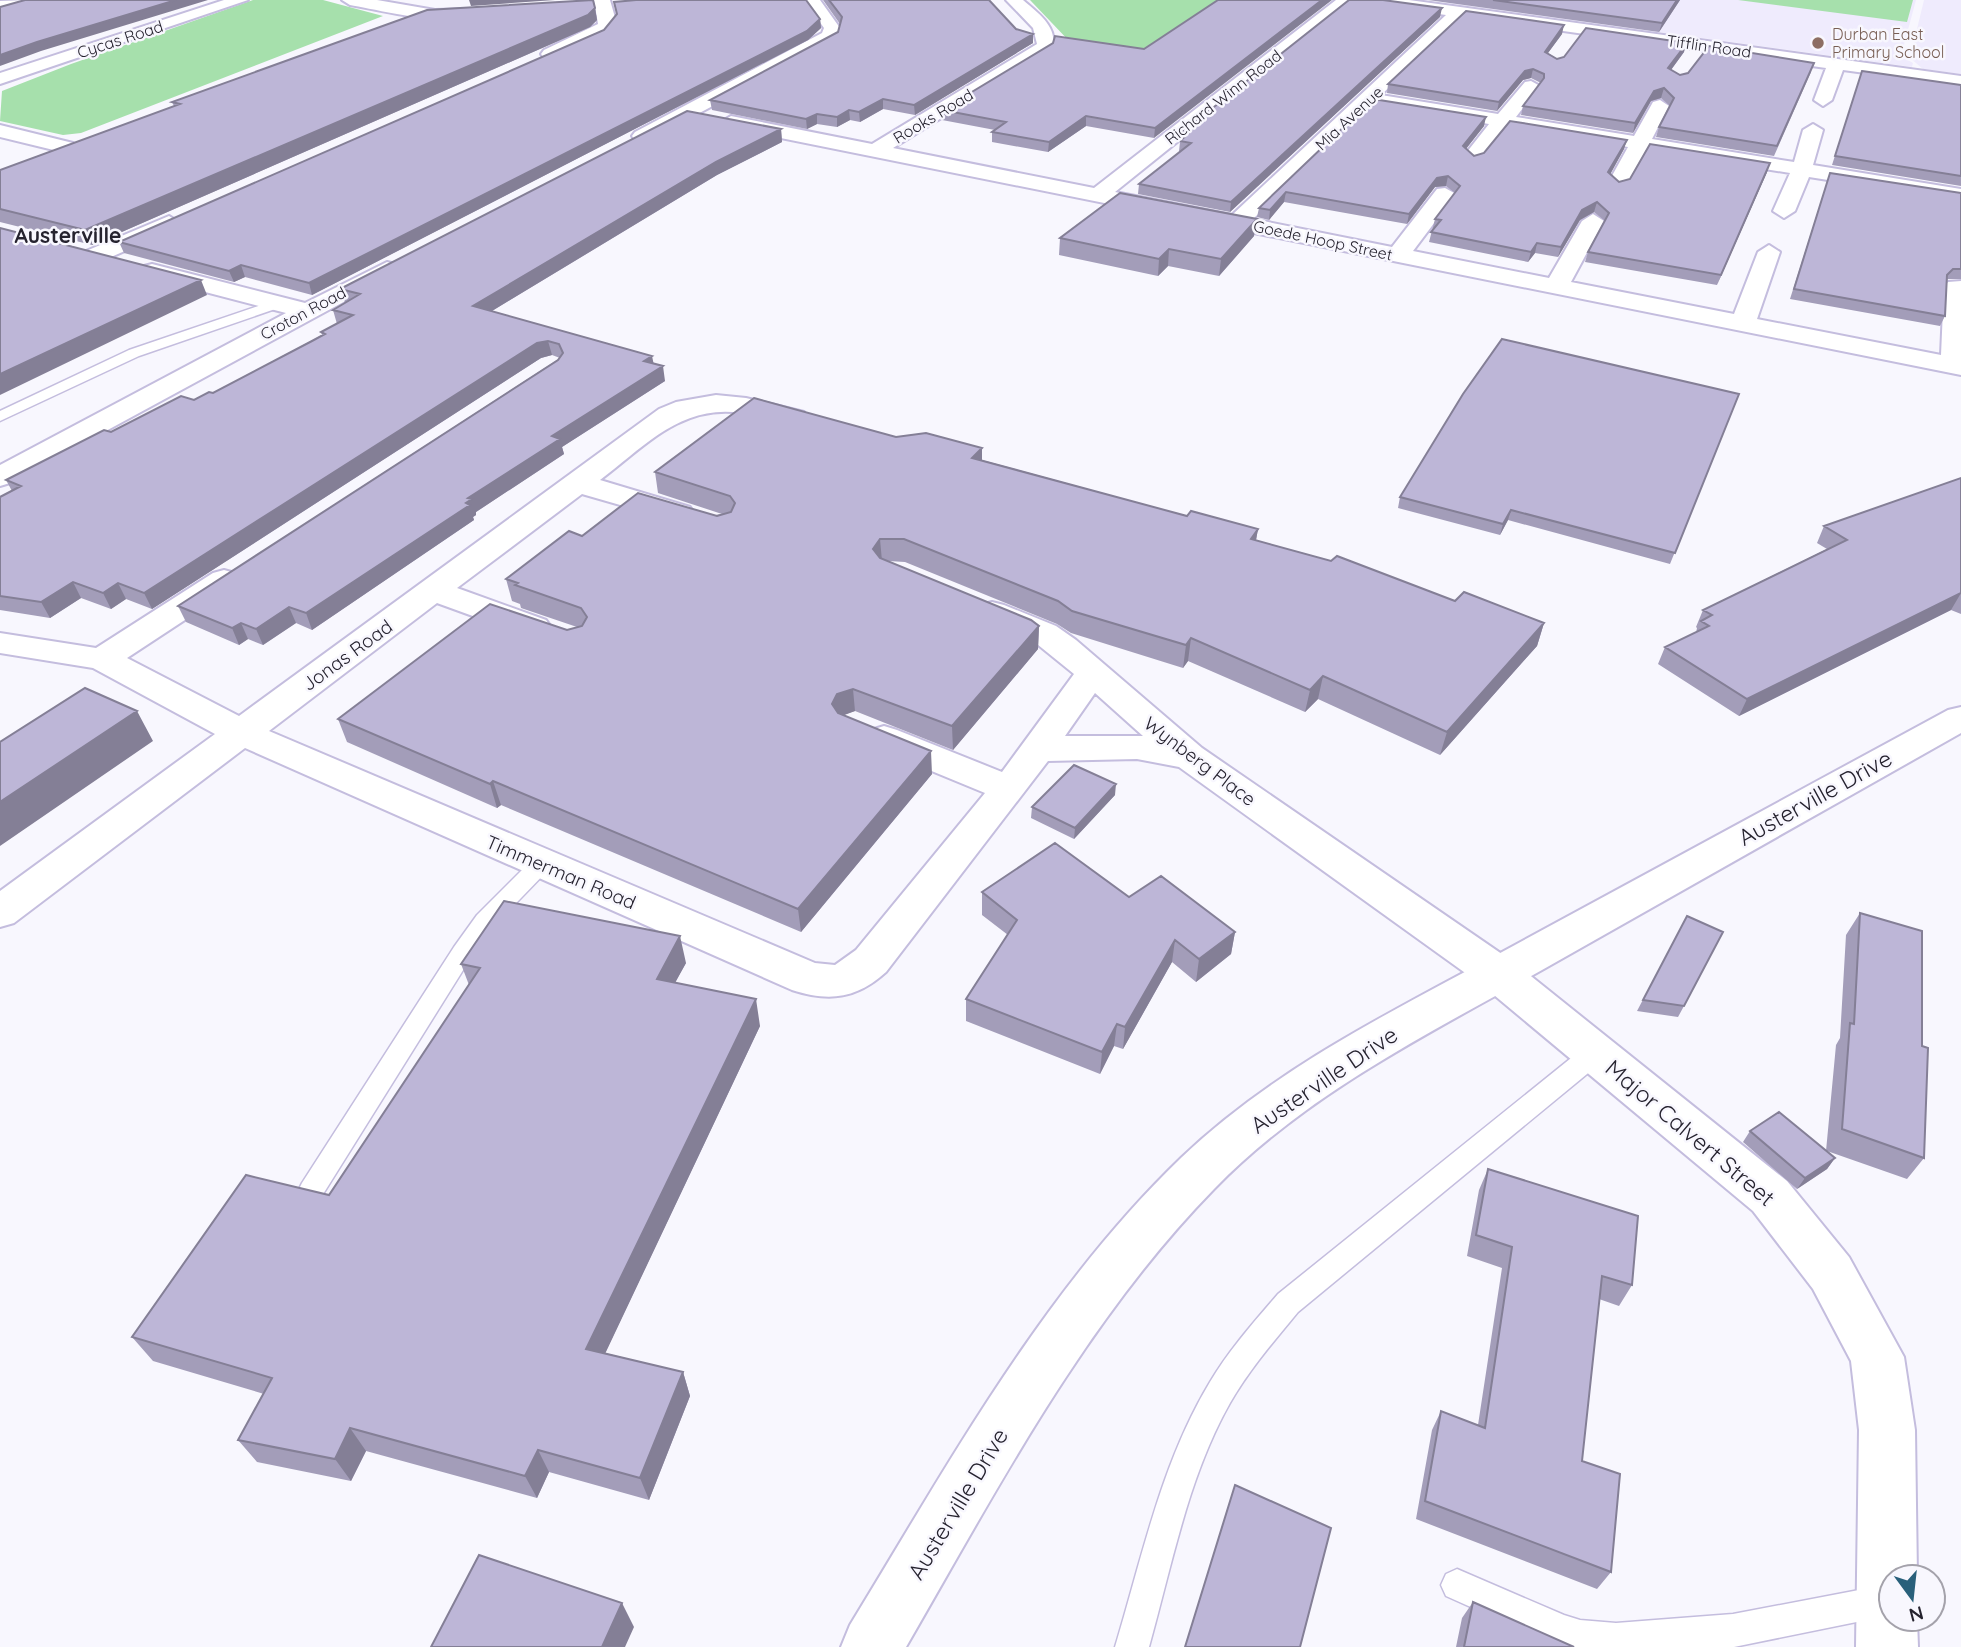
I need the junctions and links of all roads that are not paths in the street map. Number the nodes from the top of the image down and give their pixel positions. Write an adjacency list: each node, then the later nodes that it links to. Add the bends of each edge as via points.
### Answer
1 (20, 0): 9 (street)
2 (240, 0): 20 (street, Cycas Road)
3 (349, 0): 12 (street)
4 (812, 0): 26 (street, via 832,28 830,36)
5 (1014, 0): 32 (street, Rooks Road, via 1044,30 1045,46)
6 (1346, 0): 37 (street, Richard Winn Road)
7 (1374, 0): 10 (street, Tifflin Road)
8 (603, 3): 17 (street, via 605,27)
9 (0, 6)
10 (1459, 12): 14 (street, Tifflin Road); 23 (street, Mia Avenue)
11 (488, 13): 12 (street)
12 (424, 14): 13 (street)
13 (385, 28)
14 (1578, 28): 15 (street, Tifflin Road); 16 (street)
15 (1702, 45): 18 (street, Tifflin Road); 19 (street)
16 (1562, 50)
17 (535, 61)
18 (1836, 64): 21 (street, Tifflin Road); 24 (street)
19 (1685, 66)
20 (0, 79)
21 (1961, 81)
22 (1531, 86): 27 (street)
23 (1369, 99): 27 (street); 43 (street, Mia Avenue)
24 (1823, 100)
25 (1660, 106): 30 (street)
26 (684, 113): 31 (street); 32 (street, Goede Hoop Street)
27 (1502, 121): 30 (street); 33 (street)
28 (1813, 130): 35 (street)
29 (0, 131): 34 (street, via 72,145)
30 (1641, 142): 35 (street); 36 (street)
31 (623, 145)
32 (876, 150): 37 (street, Goede Hoop Street)
33 (1473, 157)
34 (33, 160)
35 (1802, 169): 39 (street); 40 (street)
36 (1618, 183)
37 (1100, 194): 43 (street, Goede Hoop Street)
38 (1445, 194): 47 (street)
39 (1961, 195)
40 (1784, 211)
41 (182, 217): 46 (street)
42 (1593, 221): 49 (street)
43 (1237, 222): 47 (street, Goede Hoop Street)
44 (67, 249): 46 (street)
45 (1769, 252): 53 (street)
46 (94, 256): 51 (street)
47 (1397, 256): 49 (street, Goede Hoop Street)
48 (403, 260): 52 (street, Croton Road)
49 (1556, 287): 53 (street, Goede Hoop Street)
50 (1956, 287): 54 (street)
51 (276, 304): 52 (street); 55 (lane, via 134,353)
52 (305, 311): 57 (street, Croton Road)
53 (1743, 323): 54 (street, Goede Hoop Street)
54 (1957, 366)
55 (0, 417)
56 (817, 424): 58 (street, Jonas Road, via 736,402 698,403 669,415)
57 (0, 477)
58 (578, 483): 59 (street); 61 (street, Jonas Road)
59 (708, 522)
60 (252, 561): 65 (street)
61 (434, 591): 63 (street); 69 (street, Jonas Road)
62 (956, 597): 66 (street, Wynberg Place, via 1044,633)
63 (561, 636)
64 (0, 643): 65 (street, Timmerman Road)
65 (102, 659): 69 (street, Timmerman Road)
66 (1092, 673): 70 (street, Timmerman Road); 71 (street, Wynberg Place)
67 (1961, 718): 75 (street, Austerville Drive)
68 (854, 726): 72 (street)
69 (242, 733): 73 (street, Timmerman Road); 74 (street, Jonas Road)
70 (1038, 748): 71 (street, via 1136,747); 72 (street, Timmerman Road)
71 (1189, 757): 75 (street, Wynberg Place)
72 (1009, 789): 73 (street, Timmerman Road, via 871,961 851,978 830,984)
73 (541, 864): 77 (lane, via 485,921 462,953)
74 (0, 912)
75 (1497, 973): 76 (street, Major Calvert Street); 81 (street, Austerville Drive, via 1352,1055 1273,1109 1197,1174 1124,1255 1046,1360)
76 (1595, 1053): 78 (street, Major Calvert Street, via 1770,1196 1831,1273 1877,1357 1887,1430); 82 (lane, via 1288,1303 1246,1352 1212,1407 1183,1474)
77 (311, 1191)
78 (1887, 1563)
79 (1457, 1585): 80 (lane, via 1580,1637 1635,1646)
80 (1877, 1625)
81 (872, 1647)
82 (1132, 1647)

